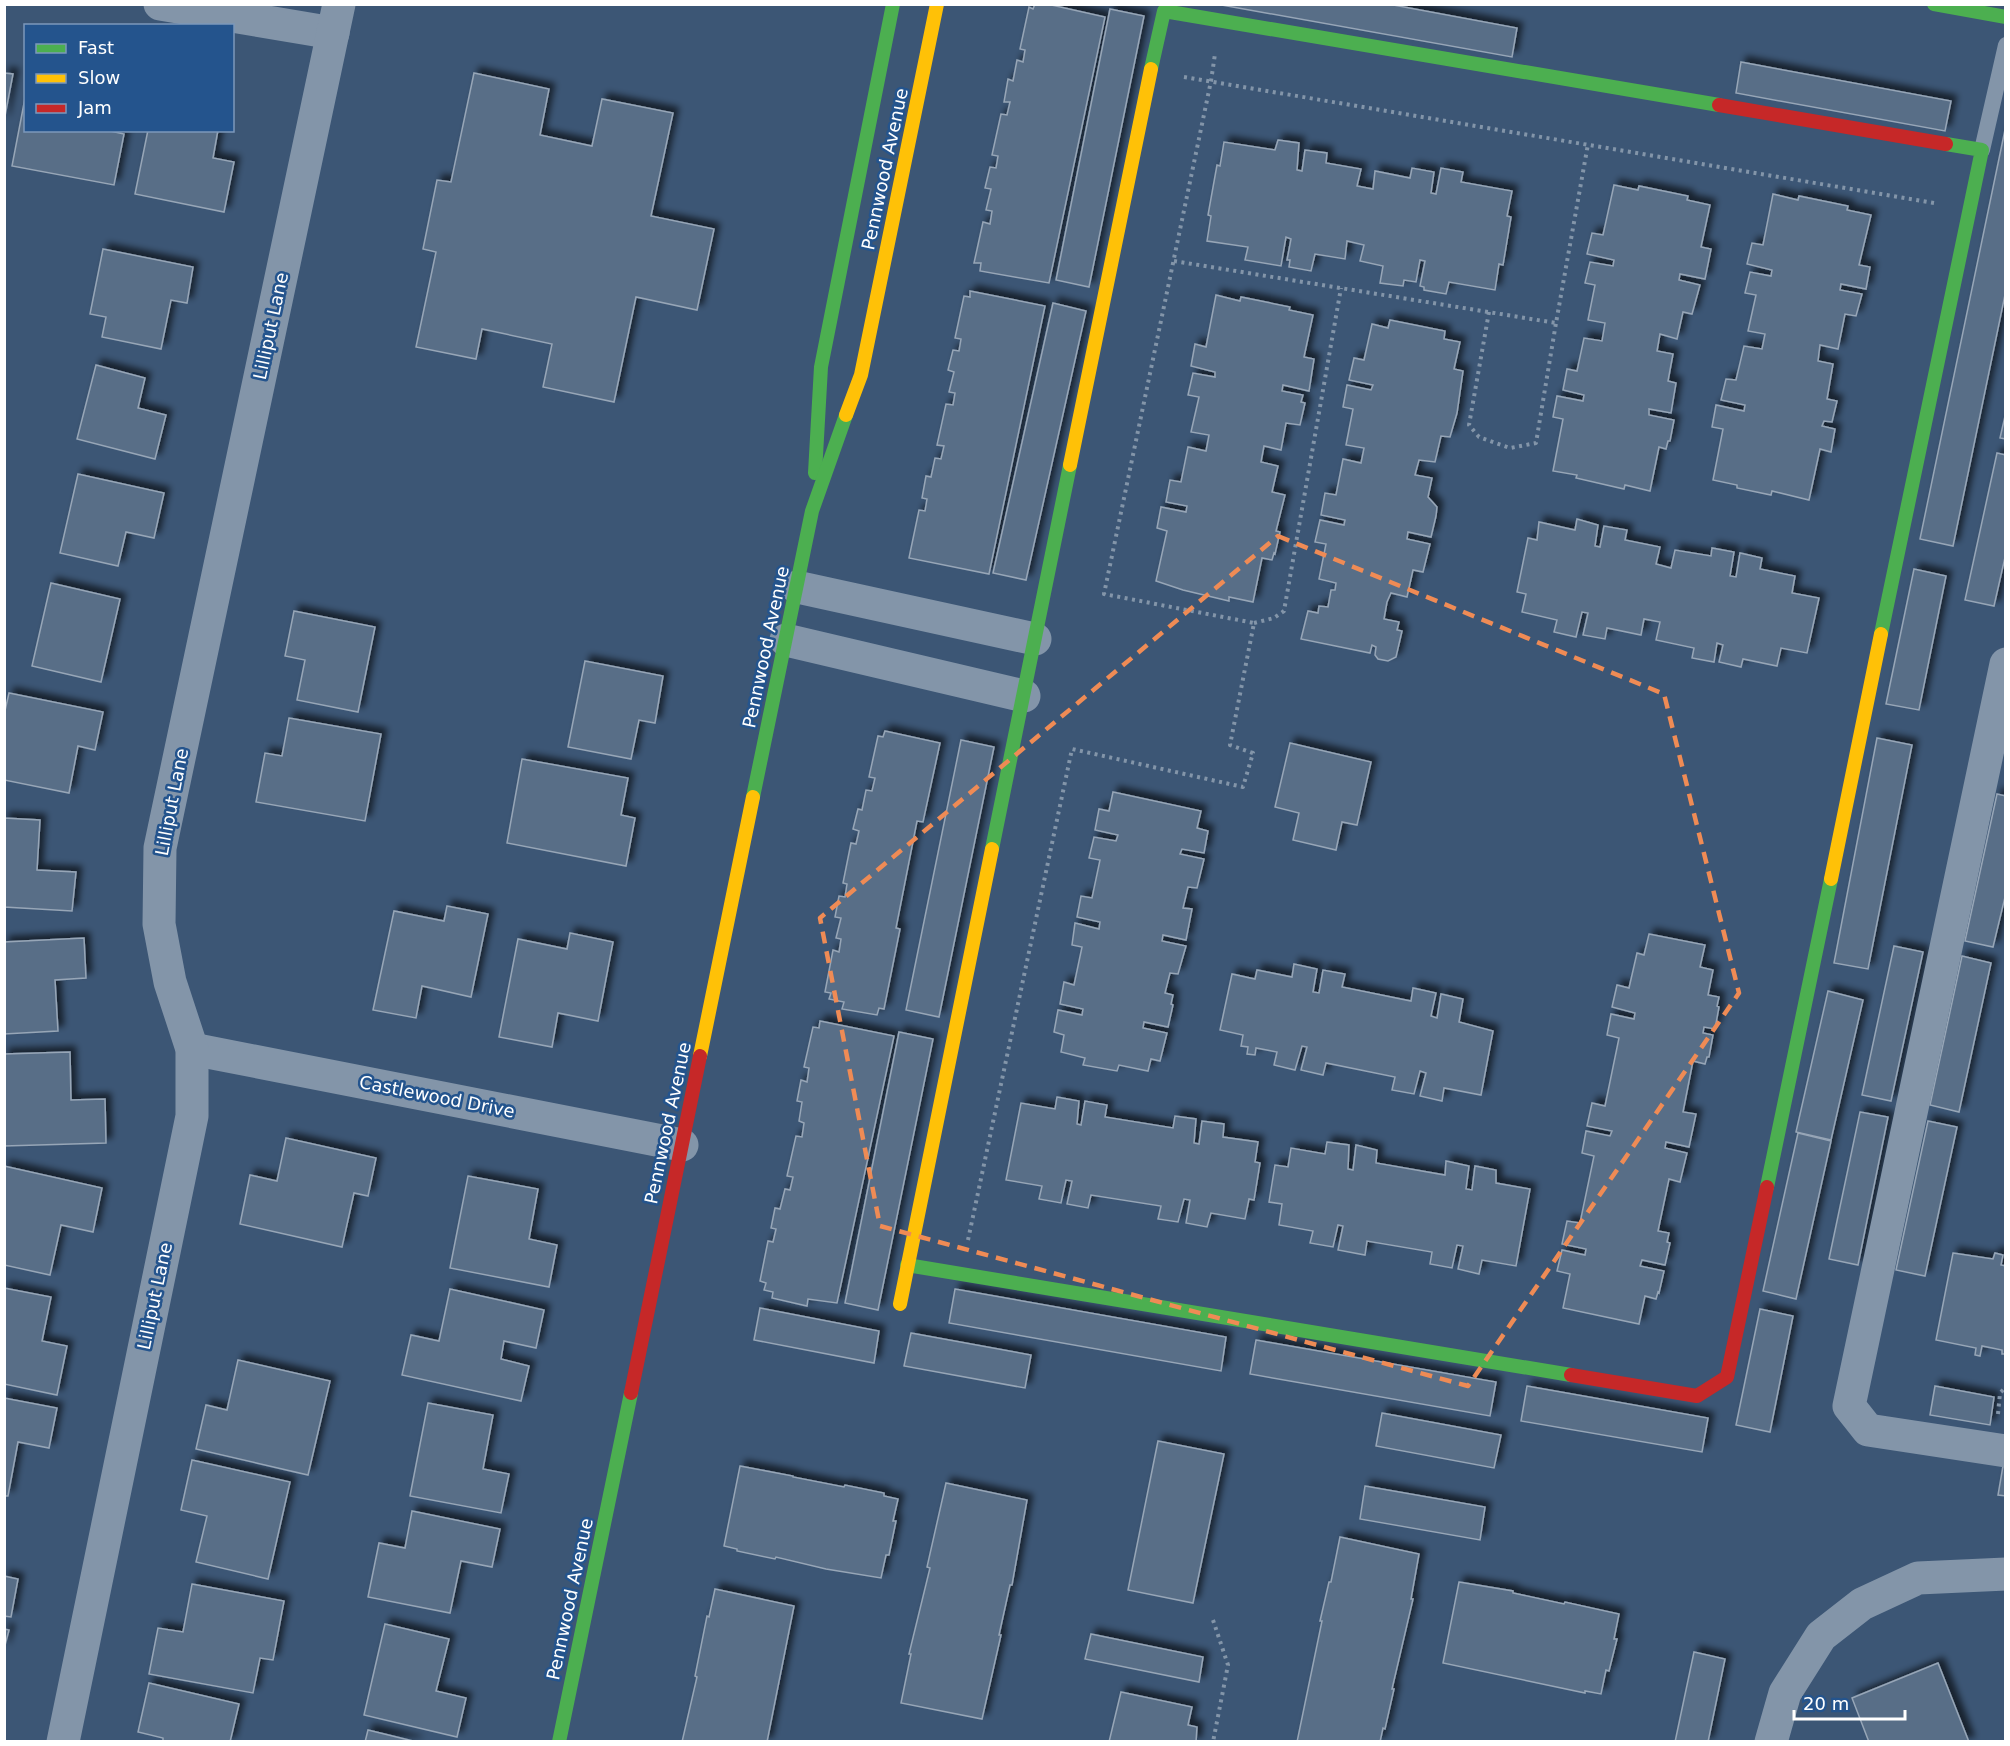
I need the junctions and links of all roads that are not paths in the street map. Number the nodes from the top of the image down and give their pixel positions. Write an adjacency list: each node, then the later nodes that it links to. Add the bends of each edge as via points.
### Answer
1 (160, 4): 7 (street)
2 (893, 4): 10 (street, Pennwood Avenue, via 821,367)
3 (937, 4): 10 (street, Pennwood Avenue, via 861,375)
4 (1934, 4): 6 (street)
5 (1164, 8): 9 (street, via 1220,21); 12 (street)
6 (2006, 17)
7 (336, 19): 16 (street, Lilliput Lane, via 160,848 159,924 170,982)
8 (2006, 45): 9 (lane)
9 (1982, 150): 18 (street, via 1727,1377 1697,1396)
10 (812, 511): 11 (street, Pennwood Avenue)
11 (797, 587): 12 (street); 13 (street, Pennwood Avenue)
12 (1035, 639): 15 (street)
13 (786, 640): 15 (street); 17 (street, Pennwood Avenue)
14 (2006, 664): 20 (street, via 1849,1406 1868,1430)
15 (1024, 696): 18 (street)
16 (192, 1049): 17 (street, Castlewood Drive); 22 (street, Lilliput Lane, via 192,1116)
17 (682, 1145): 23 (street, Pennwood Avenue)
18 (907, 1266): 19 (street)
19 (900, 1304)
20 (2006, 1451)
21 (2006, 1575): 24 (street, via 1918,1578 1862,1604 1821,1636 1785,1694)
22 (63, 1742)
23 (559, 1742)
24 (1771, 1742)

